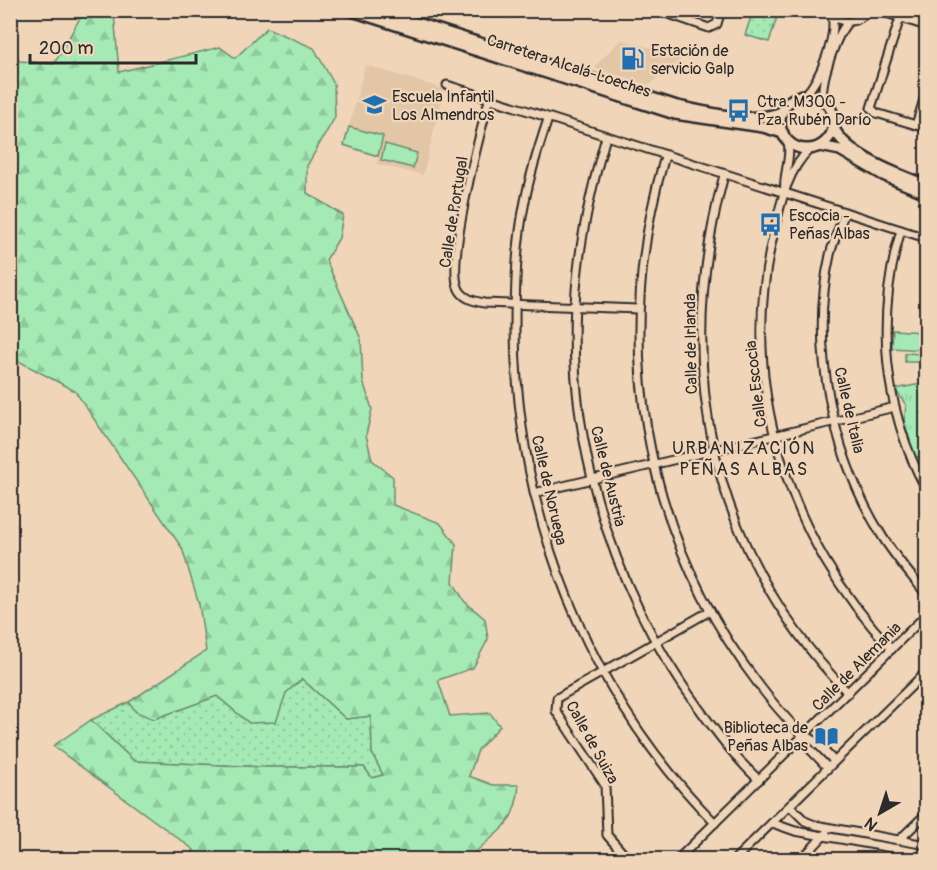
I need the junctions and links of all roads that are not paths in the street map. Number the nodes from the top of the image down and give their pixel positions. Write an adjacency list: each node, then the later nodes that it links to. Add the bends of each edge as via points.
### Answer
1 (349, 10): 25 (main road, Carretera Alcalá-Loeches, via 675,114 763,128)
2 (376, 10): 19 (main road, Carretera Alcalá-Loeches, via 677,106 728,115 767,117)
3 (498, 10): 4 (street)
4 (525, 10)
5 (657, 10): 6 (street, via 709,28 717,24)
6 (721, 10)
7 (869, 10): 12 (street, via 860,19)
8 (877, 10): 10 (street)
9 (830, 13): 12 (street); 16 (street, via 834,31 814,86)
10 (898, 14): 11 (street); 13 (street); 21 (street, via 871,108)
11 (927, 21)
12 (848, 22): 18 (street, via 840,33 822,89)
13 (927, 27)
14 (447, 86): 17 (street)
15 (927, 93): 21 (street)
16 (805, 95): 18 (main road); 19 (main road, via 791,100)
17 (489, 100): 20 (street); 35 (street, Calle de Portugal, via 465,198 456,282 471,300)
18 (824, 101): 22 (main road, via 833,113)
19 (782, 112): 25 (main road)
20 (548, 118): 24 (street); 35 (street, Calle de Noruega, via 525,202)
21 (916, 125): 23 (street)
22 (834, 128): 26 (main road, via 826,141); 29 (main road, via 844,144 860,154)
23 (927, 128)
24 (606, 137): 27 (street); 36 (street, Calle de Austria, via 586,213)
25 (786, 137): 26 (main road, via 802,148); 30 (street, Calle Escocia, via 790,160 783,184)
26 (815, 147): 30 (street, Calle Escocia, via 797,163); 31 (main road, via 840,150 883,175)
27 (665, 156): 28 (street); 37 (street, via 650,219)
28 (724, 175): 30 (street); 41 (street, Calle de Irlanda, via 704,266 700,329 703,392)
29 (927, 185)
30 (785, 193): 32 (street); 40 (street, Calle Escocia, via 771,247 764,306 764,365)
31 (927, 193)
32 (845, 212): 33 (street); 39 (street, Calle de Italia, via 830,254 825,285 827,380)
33 (901, 230): 34 (street); 38 (street, via 889,282 885,328)
34 (927, 238)
35 (515, 304): 36 (street, Calle de Portugal); 45 (street, Calle de Noruega, via 521,426)
36 (575, 306): 37 (street, Calle de Portugal); 43 (street, Calle de Austria, via 580,413)
37 (638, 309): 42 (street, via 641,388)
38 (895, 407): 39 (street); 44 (street, via 910,459)
39 (836, 421): 40 (street); 46 (street, Calle de Italia, via 857,486 882,536)
40 (775, 436): 41 (street); 50 (street, Calle Escocia, via 793,497 813,544 864,619)
41 (714, 451): 42 (street); 53 (street, Calle de Irlanda, via 730,506 754,562 785,616)
42 (654, 465): 43 (street); 47 (street, via 678,543)
43 (593, 480): 45 (street); 49 (street, Calle de Austria, via 626,584)
44 (927, 489)
45 (534, 493): 51 (street, Calle de Noruega, via 562,588)
46 (927, 594)
47 (710, 611): 49 (street, Calle de Suiza); 54 (street, via 759,685)
48 (927, 615): 50 (street, Calle de Alemania)
49 (655, 641): 51 (street, Calle de Suiza); 57 (street, Calle de Austria, via 681,684)
50 (891, 649): 53 (street, Calle de Alemania)
51 (602, 670): 60 (street, Calle de Noruega, via 667,770); 69 (street, Calle de Suiza, via 560,694 555,706 605,786 607,835)
52 (927, 672): 55 (street)
53 (848, 693): 54 (street, Calle de Alemania)
54 (804, 736): 55 (street); 56 (street, via 804,742); 57 (street)
55 (834, 762): 56 (street)
56 (828, 768): 58 (street)
57 (759, 780): 60 (street)
58 (790, 806): 61 (street); 62 (street, via 805,821)
59 (927, 814): 64 (street)
60 (715, 823): 70 (street)
61 (772, 824): 63 (street); 71 (street)
62 (827, 828): 63 (street); 64 (street)
63 (825, 836): 66 (street); 72 (street)
64 (901, 840): 65 (street); 66 (street); 67 (street)
65 (927, 845)
66 (888, 848): 67 (street)
67 (906, 850): 68 (street)
68 (925, 855)
69 (629, 860)
70 (677, 860)
71 (734, 860)
72 (801, 860)

